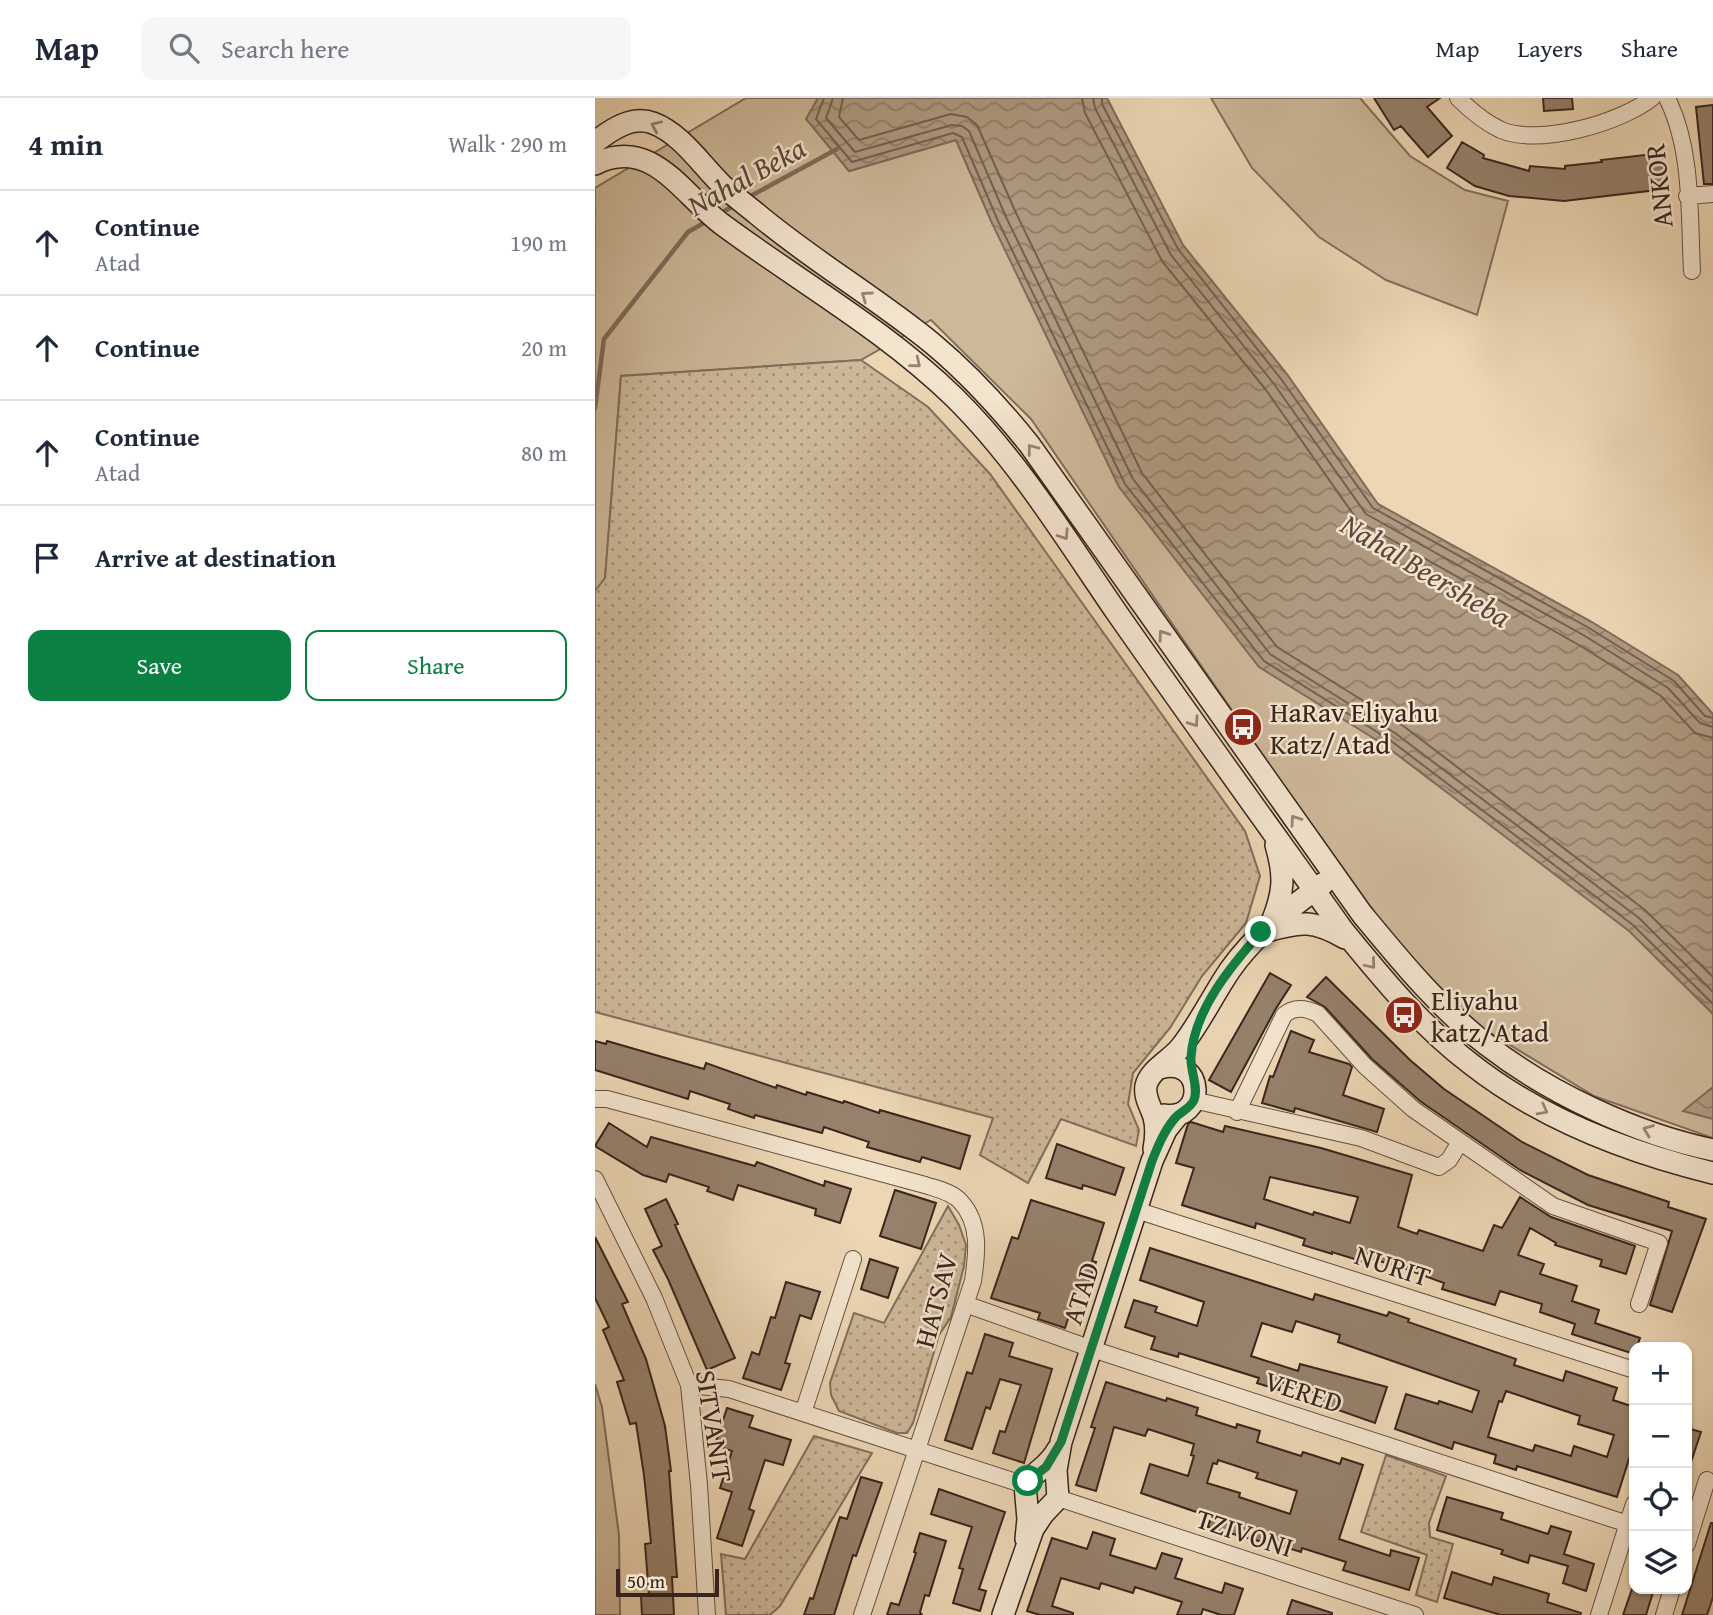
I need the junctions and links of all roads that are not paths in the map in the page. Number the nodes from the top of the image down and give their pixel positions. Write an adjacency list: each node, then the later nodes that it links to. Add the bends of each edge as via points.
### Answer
1 (1458, 98): 2 (street, via 1475,115 1503,131 1527,135 1612,121)
2 (1652, 98)
3 (1667, 98): 7 (street, ANKOR, via 1678,123)
4 (595, 142): 10 (street, one-way to 4, via 1068,497 1002,411 933,344 768,224 670,133 647,121 635,121 616,127)
5 (595, 164): 9 (street, one-way to 9, via 609,157 637,156 660,168 705,212 917,363 984,428)
6 (1713, 194): 7 (street)
7 (1688, 196): 8 (street, ANKOR)
8 (1692, 271)
9 (1271, 830): 11 (street); 12 (street, via 1283,881 1280,903)
10 (1335, 876): 11 (street); 23 (street, one-way to 10, via 1607,1114 1540,1080 1486,1044 1407,968)
11 (1314, 890): 12 (street); 13 (street)
12 (1266, 928): 13 (street, via 1313,923); 14 (street, via 1230,970)
13 (1353, 942): 25 (street, one-way to 25, via 1430,1027 1470,1064 1509,1091 1597,1137)
14 (1198, 1024): 15 (street); 16 (street)
15 (1160, 1068): 16 (street, via 1180,1068); 19 (street, via 1147,1083)
16 (1192, 1079): 18 (street)
17 (595, 1099): 29 (street, HATSAV, via 607,1098 949,1193 961,1201 974,1227 978,1251)
18 (1193, 1101): 20 (street); 21 (street)
19 (1150, 1106): 21 (street, via 1162,1115); 24 (street, ATAD, via 1156,1129)
20 (1237, 1112): 22 (street, via 1361,1138 1439,1167); 22 (street, via 1280,1021 1290,1010 1301,1008 1318,1014 1365,1066 1413,1109)
21 (1178, 1115): 24 (street, ATAD)
22 (1460, 1142): 30 (street, via 1553,1206 1659,1242)
23 (1713, 1150)
24 (1152, 1161): 27 (street, ATAD)
25 (1713, 1173)
26 (595, 1179): 33 (street, SITVANIT, via 655,1298)
27 (1136, 1210): 31 (street, ATAD); 32 (street, NURIT)
28 (853, 1259): 34 (street)
29 (965, 1304): 31 (street, VERED); 36 (street, HATSAV)
30 (1639, 1304)
31 (1091, 1349): 35 (street, ATAD); 41 (street, VERED)
32 (1629, 1368)
33 (689, 1385): 34 (street, via 729,1389); 45 (street, SITVANIT)
34 (803, 1413): 36 (street)
35 (1061, 1442): 38 (street, ATAD); 39 (street, ATAD)
36 (917, 1450): 38 (street); 46 (street, HATSAV)
37 (1707, 1480): 42 (street)
38 (1029, 1486): 39 (street, via 1033,1506 1038,1508); 39 (street, via 1041,1474 1052,1477); 43 (street, ATAD)
39 (1055, 1497): 43 (street, ATAD); 48 (street, TZIVONI)
40 (1629, 1521): 41 (street)
41 (1628, 1524): 49 (street)
42 (1691, 1531)
43 (1025, 1549): 47 (street, ATAD)
44 (1670, 1594): 50 (street)
45 (707, 1615)
46 (862, 1615)
47 (1003, 1615)
48 (1415, 1615)
49 (1599, 1615)
50 (1664, 1615)

